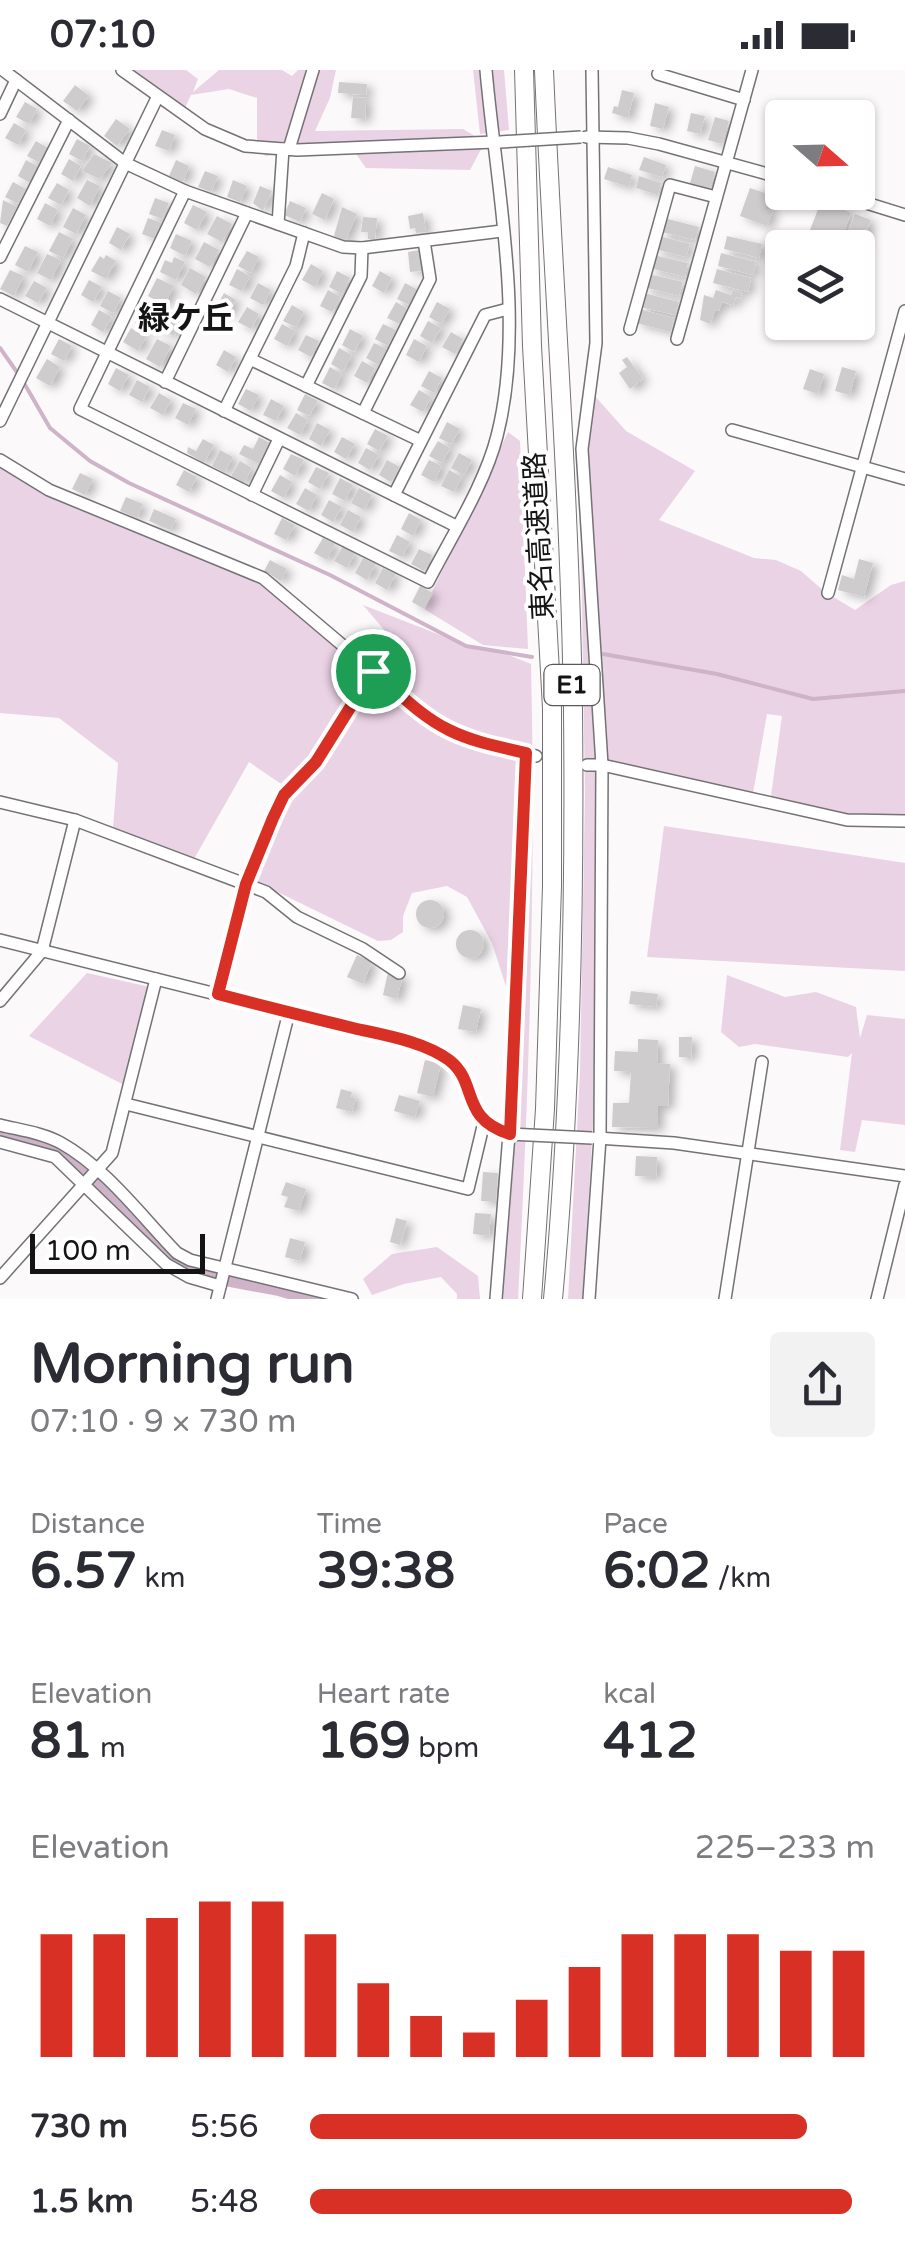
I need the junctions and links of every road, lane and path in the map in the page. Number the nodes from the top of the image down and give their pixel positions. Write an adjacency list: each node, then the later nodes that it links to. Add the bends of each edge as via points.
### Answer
1 (3, 70): 11 (street)
2 (122, 70): 12 (street)
3 (313, 70): 18 (street)
4 (486, 70): 17 (street)
5 (513, 70): 39 (highway)
6 (524, 70): 39 (highway, 東名高速道路 / E1)
7 (544, 70): 90 (highway, 東名高速道路 / E1, via 573,709 567,1108)
8 (592, 70): 16 (street)
9 (752, 70): 13 (street)
10 (658, 74): 13 (street)
11 (16, 80): 14 (street); 15 (street)
12 (157, 98): 18 (street, via 222,138); 20 (street)
13 (744, 100): 19 (street)
14 (0, 114)
15 (70, 120): 20 (street); 32 (street)
16 (586, 137): 17 (street, bridge); 19 (street, via 628,138); 59 (street, via 596,343 582,449)
17 (496, 142): 18 (street); 28 (street)
18 (286, 149): 27 (street)
19 (726, 161): 21 (street); 23 (street)
20 (126, 163): 22 (street); 36 (street)
21 (765, 173)
22 (185, 191): 25 (street); 40 (street)
23 (716, 197): 37 (street, via 670,185); 38 (street)
24 (875, 206): 26 (street)
25 (247, 213): 27 (street); 42 (street)
26 (905, 215)
27 (278, 224): 29 (street)
28 (502, 231): 30 (street); 34 (street)
29 (304, 233): 31 (street); 41 (street, via 296,266)
30 (424, 240): 31 (street); 45 (street, via 430,279)
31 (362, 248): 43 (street, via 361,276)
32 (0, 257)
33 (0, 299): 36 (street)
34 (508, 309): 49 (street, via 485,315); 55 (street, via 510,368 497,437)
35 (905, 310): 51 (street)
36 (45, 323): 40 (street); 46 (street)
37 (630, 328)
38 (676, 339)
39 (532, 346): 89 (highway, 東名高速道路 / E1, via 549,622 552,886)
40 (107, 353): 42 (street); 53 (street, via 80,409)
41 (250, 359): 43 (street); 44 (street)
42 (165, 382): 44 (street)
43 (306, 386): 45 (street)
44 (224, 411): 48 (street)
45 (363, 413): 49 (street)
46 (0, 421)
47 (732, 430): 51 (street)
48 (280, 439): 53 (street); 54 (street)
49 (421, 441): 54 (street)
50 (0, 460): 57 (street, via 48,490 264,578)
51 (862, 467): 52 (street); 56 (street)
52 (905, 478)
53 (252, 495): 55 (street, via 428,582)
54 (394, 495): 55 (street)
55 (456, 526)
56 (828, 593)
57 (373, 671): 63 (street, via 316,762 284,795); 75 (street, via 448,729 531,755)
58 (587, 764): 59 (street)
59 (602, 765): 62 (street, via 847,820); 77 (street)
60 (0, 802): 61 (street)
61 (75, 820): 63 (street); 65 (street)
62 (905, 821)
63 (246, 884): 66 (street); 68 (street)
64 (0, 940): 65 (street)
65 (42, 951): 67 (street); 69 (street)
66 (399, 973)
67 (156, 979): 68 (street); 72 (street)
68 (218, 994): 70 (street)
69 (0, 1002)
70 (289, 1012): 73 (street, via 438,1054 452,1062); 76 (street)
71 (762, 1062): 79 (street)
72 (126, 1104): 76 (street); 80 (street, via 112,1153)
73 (484, 1122): 75 (street); 76 (street, via 468,1189)
74 (0, 1126): 80 (street, via 48,1137)
75 (510, 1134): 77 (street, bridge); 88 (street)
76 (258, 1137): 84 (street)
77 (596, 1138): 79 (street); 91 (street)
78 (0, 1142): 82 (street, via 55,1157)
79 (748, 1153): 81 (street); 92 (street)
80 (97, 1172): 82 (street); 84 (street, via 177,1253)
81 (905, 1176)
82 (86, 1184): 85 (street); 86 (street, via 166,1264)
83 (905, 1185): 93 (street)
84 (224, 1270): 86 (street); 87 (street)
85 (0, 1278)
86 (219, 1293)
87 (352, 1299)
88 (496, 1299)
89 (532, 1299)
90 (553, 1299)
91 (589, 1299)
92 (725, 1299)
93 (877, 1299)

